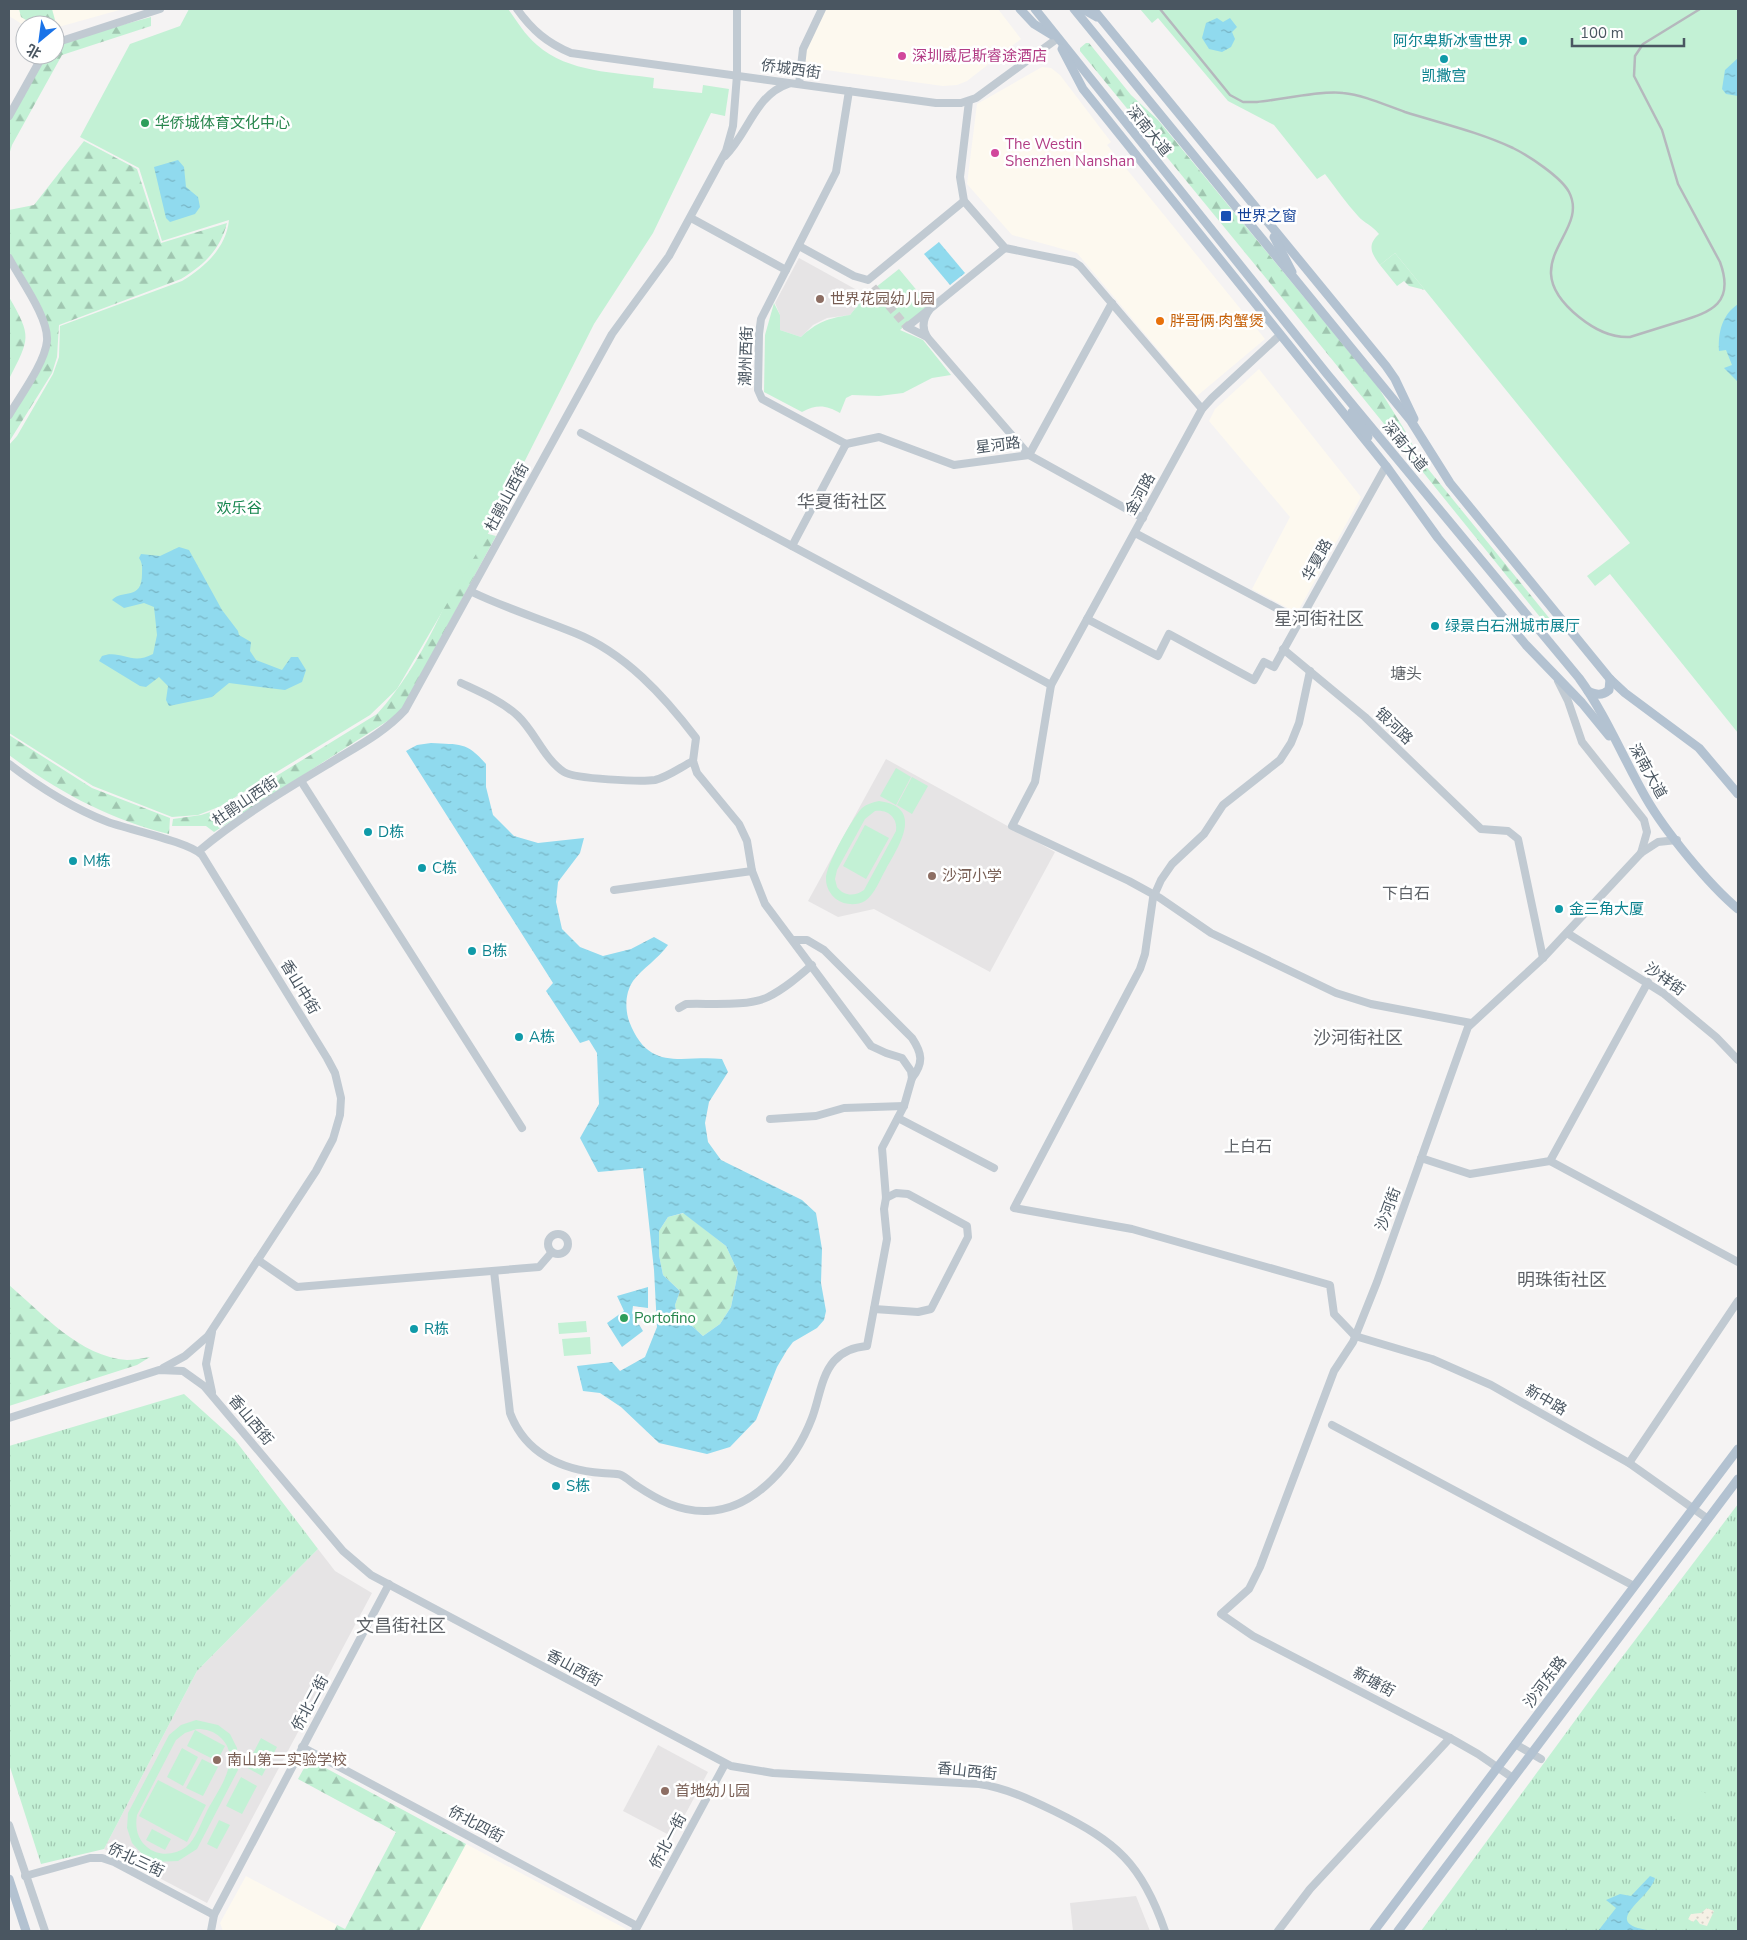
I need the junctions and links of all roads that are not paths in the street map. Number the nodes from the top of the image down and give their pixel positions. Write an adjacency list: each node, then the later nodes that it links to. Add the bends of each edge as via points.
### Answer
1 (160, 9): 12 (street)
2 (517, 9): 14 (street, 侨城西街, via 544,39 571,54)
3 (736, 9): 14 (street, 杜鹃山西街)
4 (822, 9): 16 (street, via 803,49)
5 (1020, 9): 11 (main road, via 1034,24)
6 (1035, 9): 11 (main road, 深南大道)
7 (1074, 9): 31 (main road, 深南大道)
8 (1083, 9): 10 (main road)
9 (1093, 9): 10 (main road)
10 (1102, 20): 24 (main road)
11 (1058, 38): 18 (street, 侨城西街); 21 (main road, via 1083,89); 25 (main road, 深南大道)
12 (65, 40)
13 (37, 65): 19 (street)
14 (738, 75): 15 (street, 侨城西街); 20 (street, 杜鹃山西街, via 733,126)
15 (789, 84): 16 (street, 侨城西街); 20 (street, via 776,89 762,102 735,146)
16 (799, 84): 17 (street, 侨城西街)
17 (850, 91): 18 (street, 侨城西街, via 936,103); 26 (street, 潮州西街, via 836,172)
18 (969, 101): 22 (street, via 960,177)
19 (9, 116)
20 (722, 160): 23 (street, 杜鹃山西街)
21 (1153, 176): 25 (main road); 34 (main road)
22 (964, 201): 26 (street, via 870,284); 27 (street)
23 (691, 218): 29 (street); 47 (street, 杜鹃山西街, via 666,261 612,334)
24 (1266, 221): 31 (main road); 40 (main road, via 1386,366)
25 (1209, 228): 30 (main road, 深南大道)
26 (798, 246): 29 (street, 潮州西街)
27 (1004, 248): 32 (street, via 1077,264); 33 (street)
28 (9, 258): 38 (street, via 42,316 48,339 41,360)
29 (786, 270): 41 (street, 潮州西街, via 764,311 760,326 759,396)
30 (1246, 274): 34 (main road); 36 (main road, 深南大道)
31 (1300, 287): 40 (main road, 深南大道)
32 (1112, 302): 37 (street); 42 (street)
33 (930, 309): 35 (street, via 923,323); 35 (street, via 907,327)
34 (1279, 334): 37 (street, 金河路); 43 (main road)
35 (927, 337): 42 (street)
36 (1327, 374): 43 (main road); 56 (main road, 深南大道)
37 (1202, 409): 44 (street, 金河路)
38 (9, 415)
39 (582, 433): 46 (street)
40 (1421, 435): 53 (main road, 深南大道, via 1450,483)
41 (846, 444): 42 (street, 星河路, via 880,437 954,465); 46 (street)
42 (1029, 455): 44 (street, 星河路)
43 (1386, 466): 49 (street, 华夏路); 52 (main road, via 1438,538)
44 (1143, 518): 45 (street, 金河路)
45 (1135, 533): 48 (street, 金河路); 49 (street)
46 (792, 546): 55 (street)
47 (472, 592): 58 (street, via 575,633 609,651 672,706 696,738); 60 (street, 杜鹃山西街, via 405,710 384,730)
48 (1087, 619): 50 (street, 华夏路, via 1158,656 1169,634 1254,680 1264,662 1274,667); 55 (street, 金河路)
49 (1299, 620): 50 (street, 华夏路)
50 (1283, 649): 51 (street, 银河路)
51 (1310, 671): 67 (street, via 1299,723 1284,754 1264,774 1223,805 1204,834 1172,864); 71 (street, 银河路, via 1365,717 1481,829 1508,831 1518,840)
52 (1552, 672): 57 (main road); 64 (street, via 1565,694 1582,742 1644,820 1647,832)
53 (1610, 679): 56 (main road, via 1609,690 1603,694); 61 (main road, 深南大道, via 1699,748)
54 (461, 683): 58 (street, via 496,700 517,715 552,762 566,773 655,780)
55 (1051, 685): 67 (street, 金河路, via 1035,782 1012,826 1103,867)
56 (1588, 690): 57 (main road, 深南大道)
57 (1625, 756): 62 (main road, 深南大道, via 1646,798)
58 (693, 760): 65 (street, via 697,773 739,824 748,841)
59 (9, 764): 63 (street, via 52,794 88,813)
60 (301, 781): 63 (street, 杜鹃山西街, via 213,839); 81 (street)
61 (1738, 794)
62 (1677, 840): 64 (street, via 1658,842); 68 (main road, 深南大道)
63 (199, 852): 87 (street, 香山中街, via 214,870 332,1066 340,1090 340,1115 333,1138 316,1171)
64 (1641, 853): 69 (street, 沙河街)
65 (752, 871): 66 (street); 70 (street, via 765,904)
66 (614, 890)
67 (1154, 896): 75 (street, via 1220,938 1336,993 1371,1004); 93 (street, via 1140,969 1014,1208 1132,1229 1330,1285 1334,1314)
68 (1738, 909)
69 (1567, 933): 71 (street, 沙河街); 73 (street, 沙祥街)
70 (793, 940): 72 (street); 77 (street, via 808,940 824,950 912,1038 922,1060)
71 (1542, 958): 75 (street, 沙河街)
72 (812, 965): 74 (street, via 767,998 752,1002 686,1004); 77 (street, via 871,1046 902,1058)
73 (1648, 982): 76 (street, 沙祥街, via 1698,1021); 83 (street)
74 (679, 1008)
75 (1471, 1023): 82 (street, 沙河街)
76 (1738, 1060)
77 (912, 1078): 78 (street)
78 (904, 1106): 79 (street); 80 (street, via 844,1108 816,1116)
79 (898, 1118): 84 (street); 85 (street, via 882,1148)
80 (770, 1119)
81 (522, 1128)
82 (1421, 1158): 83 (street, via 1470,1174); 93 (street, 沙河街)
83 (1550, 1161): 88 (street)
84 (994, 1168)
85 (886, 1198): 91 (street, via 887,1239); 91 (street, via 896,1193 908,1194 967,1226 968,1238 931,1309 918,1312)
86 (552, 1252): 89 (street, via 539,1267)
87 (258, 1260): 89 (street, via 297,1287); 92 (street, 香山中街)
88 (1738, 1262)
89 (494, 1271): 91 (street, via 510,1413 524,1438 553,1462 570,1469 621,1475 659,1500 692,1510 723,1509 749,1497 768,1484 785,1466 803,1437 833,1362 843,1353 867,1346)
90 (1738, 1301): 99 (street)
91 (874, 1309)
92 (215, 1326): 94 (street, 香山中街, via 194,1349); 95 (street, 香山中街, via 209,1340 206,1364)
93 (1355, 1336): 99 (street, 新中路, via 1432,1359 1492,1385); 105 (street, 沙河街, via 1334,1371 1249,1590)
94 (159, 1370): 95 (street, 香山西街, via 188,1373); 96 (street, 香山西街)
95 (214, 1396): 103 (street, 香山西街, via 349,1558)
96 (9, 1418)
97 (1332, 1425): 104 (street)
98 (1738, 1449): 101 (main road, 沙河东路)
99 (1629, 1463): 101 (street, 新中路)
100 (1738, 1479): 102 (main road, 沙河东路)
101 (1693, 1509): 102 (street, 新中路); 104 (main road, 沙河东路)
102 (1708, 1519): 109 (main road, 沙河东路)
103 (389, 1584): 108 (street, 侨北二街); 111 (street, 香山西街)
104 (1634, 1586): 107 (main road, 沙河东路)
105 (1221, 1614): 106 (street, 新塘街, via 1253,1636)
106 (1450, 1738): 112 (street, 新塘街); 123 (street, via 1310,1889)
107 (1515, 1744): 109 (street); 112 (main road, 沙河东路)
108 (302, 1747): 117 (street, 侨北二街); 118 (street, 侨北四街)
109 (1532, 1753): 110 (street); 113 (main road, 沙河东路)
110 (1541, 1759)
111 (725, 1764): 118 (street, 侨北一街); 122 (street, 香山西街, via 773,1773 979,1784 1014,1793 1086,1827 1122,1854 1149,1890)
112 (1498, 1768): 113 (street, 新塘街); 124 (main road, 沙河东路)
113 (1512, 1778): 125 (main road, 沙河东路)
114 (9, 1826): 115 (street)
115 (26, 1876): 117 (street, 侨北三街, via 90,1858 102,1858); 120 (street)
116 (9, 1879): 119 (main road)
117 (214, 1915): 121 (street)
118 (636, 1929)
119 (26, 1931)
120 (45, 1931)
121 (211, 1931)
122 (1165, 1931)
123 (1278, 1931)
124 (1374, 1931)
125 (1398, 1931)

